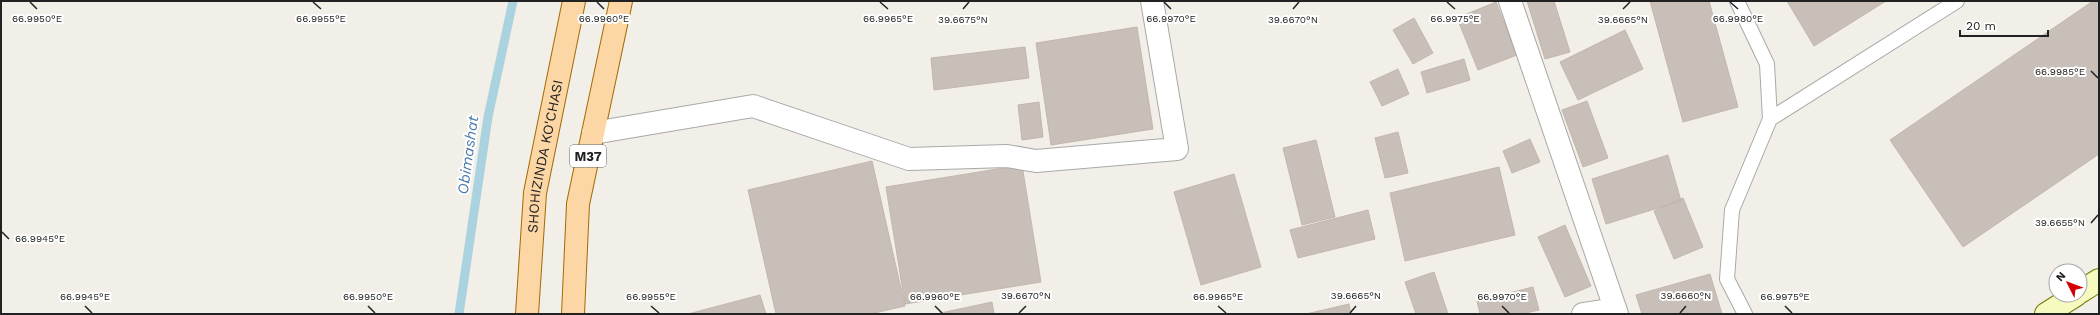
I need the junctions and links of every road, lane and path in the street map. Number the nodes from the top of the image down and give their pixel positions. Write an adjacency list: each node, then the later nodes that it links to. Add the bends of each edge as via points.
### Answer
1 (574, 1): 13 (main road, SHOHIZINDA KO'CHASI, via 535,193)
2 (621, 1): 8 (main road, M37)
3 (1152, 1): 8 (street, via 1177,148 1036,161 1007,156 909,159 753,106)
4 (1510, 1): 12 (street)
5 (1737, 1): 7 (lane, via 1767,64)
6 (1957, 1): 7 (lane)
7 (1770, 118): 16 (lane, via 1732,210 1727,279)
8 (593, 134): 14 (main road, M37, via 578,204)
9 (2099, 280): 10 (street)
10 (2088, 287)
11 (2063, 303): 17 (street)
12 (1616, 312): 15 (street)
13 (527, 314)
14 (573, 314)
15 (1583, 314)
16 (1745, 314)
17 (2046, 314)

